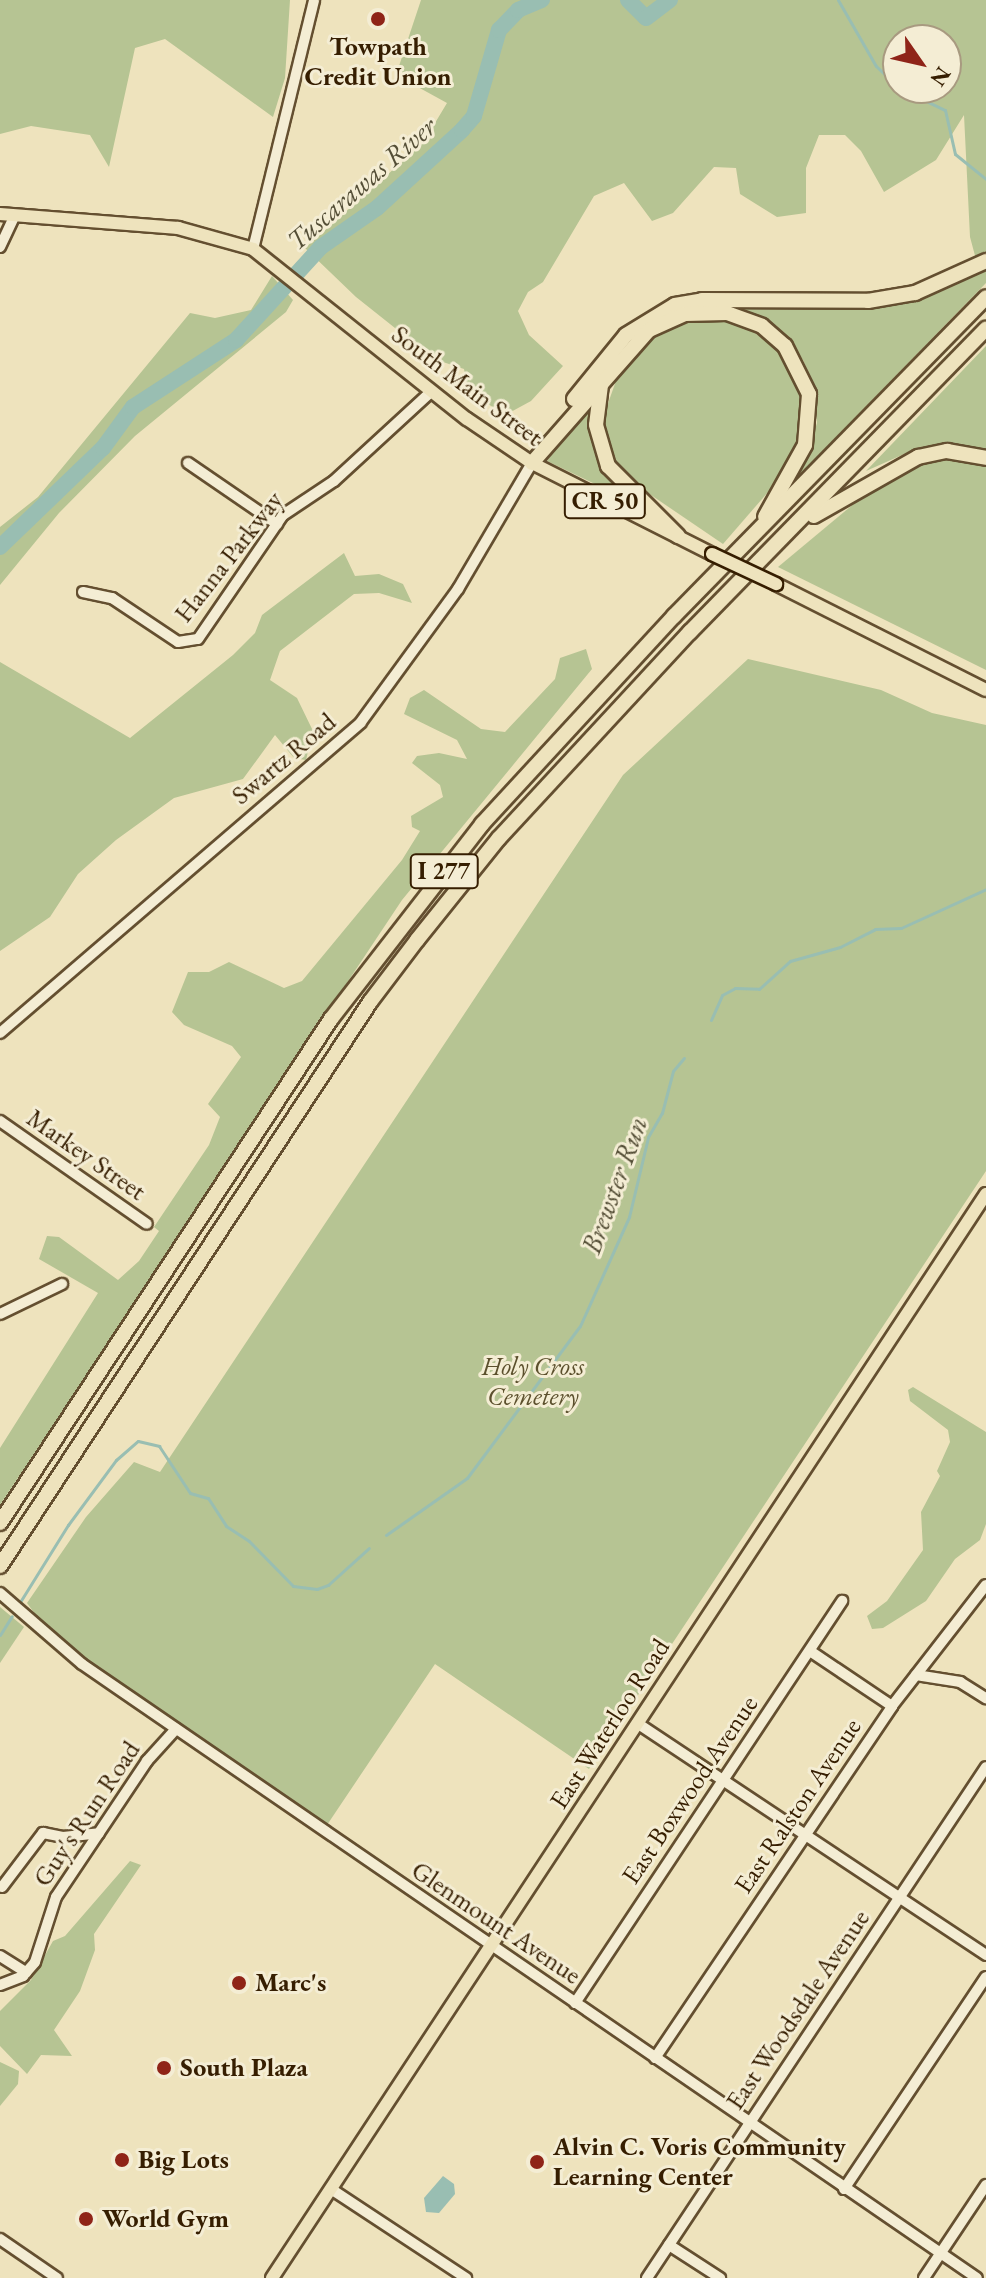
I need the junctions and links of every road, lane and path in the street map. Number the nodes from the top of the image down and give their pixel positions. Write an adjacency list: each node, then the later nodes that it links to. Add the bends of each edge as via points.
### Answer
1 (314, 0): 5 (street)
2 (0, 214): 3 (main road, South Main Street)
3 (15, 215): 4 (street); 5 (main road, South Main Street, via 178,228)
4 (0, 247)
5 (253, 249): 10 (main road, South Main Street)
6 (986, 261): 13 (highway, via 897,297 847,303 702,300 663,310 616,347 552,428)
7 (986, 297): 17 (highway, I 277)
8 (986, 329): 15 (highway, I 277)
9 (602, 383): 13 (highway); 16 (highway, via 596,425 608,466); 17 (highway, via 638,339 685,314 739,316 762,326 785,346 809,394 808,433)
10 (432, 391): 13 (main road, South Main Street); 14 (street, Hanna Parkway, via 334,481 299,501)
11 (986, 458): 15 (highway, via 947,451 918,457)
12 (188, 463): 14 (street)
13 (532, 463): 16 (main road, South Main Street / CR 50); 20 (street, Swartz Road, via 458,589 361,722)
14 (277, 524): 18 (street, Hanna Parkway, via 192,642 172,640 112,598)
15 (790, 531): 27 (highway, I 277, via 499,838 417,940 362,1014)
16 (678, 536): 19 (main road, South Main Street / CR 50, bridge)
17 (754, 536): 26 (highway, I 277, via 492,812 376,957)
18 (83, 592)
19 (986, 690)
20 (0, 1033)
21 (0, 1121): 23 (street, Markey Street)
22 (986, 1194): 35 (main road, East Waterloo Road)
23 (147, 1224)
24 (62, 1284): 25 (street)
25 (0, 1314)
26 (0, 1523)
27 (1, 1565)
28 (986, 1585): 32 (street, East Ralston Avenue)
29 (0, 1593): 36 (street, Glenmount Avenue, via 82,1664)
30 (842, 1601): 31 (street, East Boxwood Avenue)
31 (810, 1651): 34 (street); 38 (street, East Boxwood Avenue)
32 (916, 1675): 33 (street, via 960,1682); 34 (street, East Ralston Avenue)
33 (986, 1698)
34 (892, 1706): 40 (street, East Ralston Avenue)
35 (637, 1723): 38 (street); 43 (main road, East Waterloo Road)
36 (176, 1729): 39 (street, Guy's Run Road); 43 (street, Glenmount Avenue)
37 (986, 1767): 42 (street, East Woodsdale Avenue)
38 (723, 1780): 40 (street); 49 (street, East Boxwood Avenue)
39 (99, 1833): 41 (street, via 43,1833); 46 (street, Guy's Run Road, via 52,1904 43,1947)
40 (805, 1835): 42 (street); 50 (street, East Ralston Avenue)
41 (2, 1887)
42 (900, 1897): 44 (street); 51 (street, East Woodsdale Avenue)
43 (491, 1946): 49 (street, Glenmount Avenue); 53 (main road, East Waterloo Road)
44 (986, 1955)
45 (0, 1956): 46 (street)
46 (26, 1972): 48 (street)
47 (986, 1977): 54 (street)
48 (0, 1985)
49 (575, 2003): 50 (street, Glenmount Avenue)
50 (655, 2058): 51 (street, Glenmount Avenue)
51 (749, 2123): 54 (street, Glenmount Avenue); 56 (street, East Woodsdale Avenue)
52 (986, 2185): 57 (street)
53 (331, 2189): 59 (main road, East Waterloo Road); 60 (street)
54 (844, 2189): 57 (street, Glenmount Avenue)
55 (0, 2239): 58 (street)
56 (669, 2245): 61 (street, East Woodsdale Avenue); 62 (street)
57 (940, 2255): 63 (street); 64 (street, Glenmount Avenue)
58 (57, 2278)
59 (272, 2278)
60 (466, 2278)
61 (647, 2278)
62 (720, 2278)
63 (924, 2278)
64 (977, 2278)

